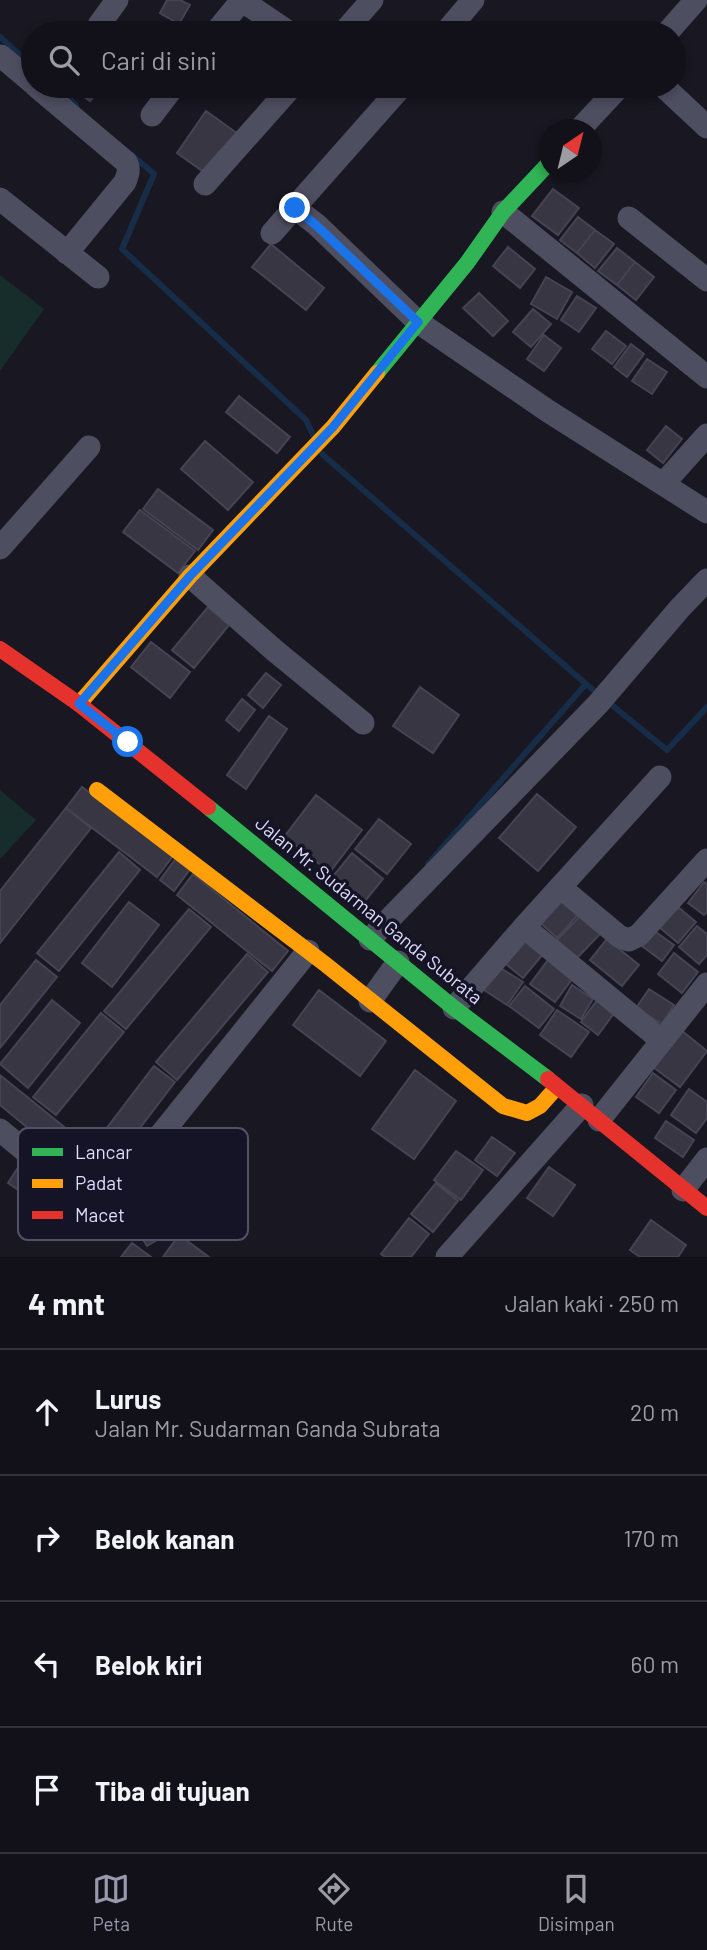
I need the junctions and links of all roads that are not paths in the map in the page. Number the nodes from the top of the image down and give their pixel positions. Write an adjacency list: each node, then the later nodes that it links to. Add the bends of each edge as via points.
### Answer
1 (117, 0): 6 (street)
2 (242, 0): 7 (street); 8 (street)
3 (372, 0): 9 (street)
4 (473, 0): 10 (street)
5 (696, 0): 11 (street)
6 (102, 21)
7 (225, 21)
8 (273, 21)
9 (354, 21)
10 (455, 21)
11 (678, 21)
12 (1, 56): 13 (street)
13 (21, 73)
14 (50, 98): 30 (street, via 126,162 129,173)
15 (165, 98): 20 (street)
16 (281, 98): 24 (street)
17 (391, 98): 26 (street)
18 (609, 98): 21 (street)
19 (676, 98): 22 (street)
20 (152, 115)
21 (589, 119)
22 (707, 127)
23 (539, 174): 27 (street)
24 (205, 184)
25 (0, 200): 30 (street)
26 (295, 208): 29 (street); 33 (street)
27 (503, 212): 33 (street); 34 (street)
28 (629, 218): 32 (street)
29 (272, 233)
30 (67, 253): 31 (street)
31 (97, 277)
32 (707, 280)
33 (418, 322): 37 (street); 40 (street, via 333,427)
34 (707, 377)
35 (707, 435): 37 (street)
36 (89, 447): 39 (street)
37 (663, 484): 38 (street)
38 (707, 512)
39 (0, 548)
40 (190, 576): 43 (street); 44 (street)
41 (707, 580): 50 (street, via 598,704)
42 (0, 649): 43 (street, Jalan Mr. Sudarman Ganda Subrata)
43 (79, 704): 50 (street, Jalan Mr. Sudarman Ganda Subrata)
44 (363, 723)
45 (660, 777): 48 (street)
46 (97, 790): 51 (street)
47 (707, 860): 48 (street, via 639,935 629,940)
48 (560, 887): 49 (street)
49 (524, 927): 55 (street); 56 (street)
50 (370, 939): 52 (street, Jalan Mr. Sudarman Ganda Subrata)
51 (308, 951): 54 (street); 59 (street)
52 (398, 962): 54 (street); 55 (street, Jalan Mr. Sudarman Ganda Subrata)
53 (707, 984): 56 (street)
54 (370, 1001): 57 (street, via 503,1107 527,1113)
55 (454, 1008): 57 (street, Jalan Mr. Sudarman Ganda Subrata)
56 (661, 1040): 58 (street)
57 (557, 1087): 58 (street, Jalan Mr. Sudarman Ganda Subrata)
58 (590, 1113): 63 (street, Jalan Mr. Sudarman Ganda Subrata); 65 (street)
59 (166, 1128)
60 (0, 1130): 61 (street)
61 (18, 1145)
62 (707, 1159): 63 (street)
63 (683, 1190): 64 (street, Jalan Mr. Sudarman Ganda Subrata)
64 (707, 1208)
65 (447, 1257)

